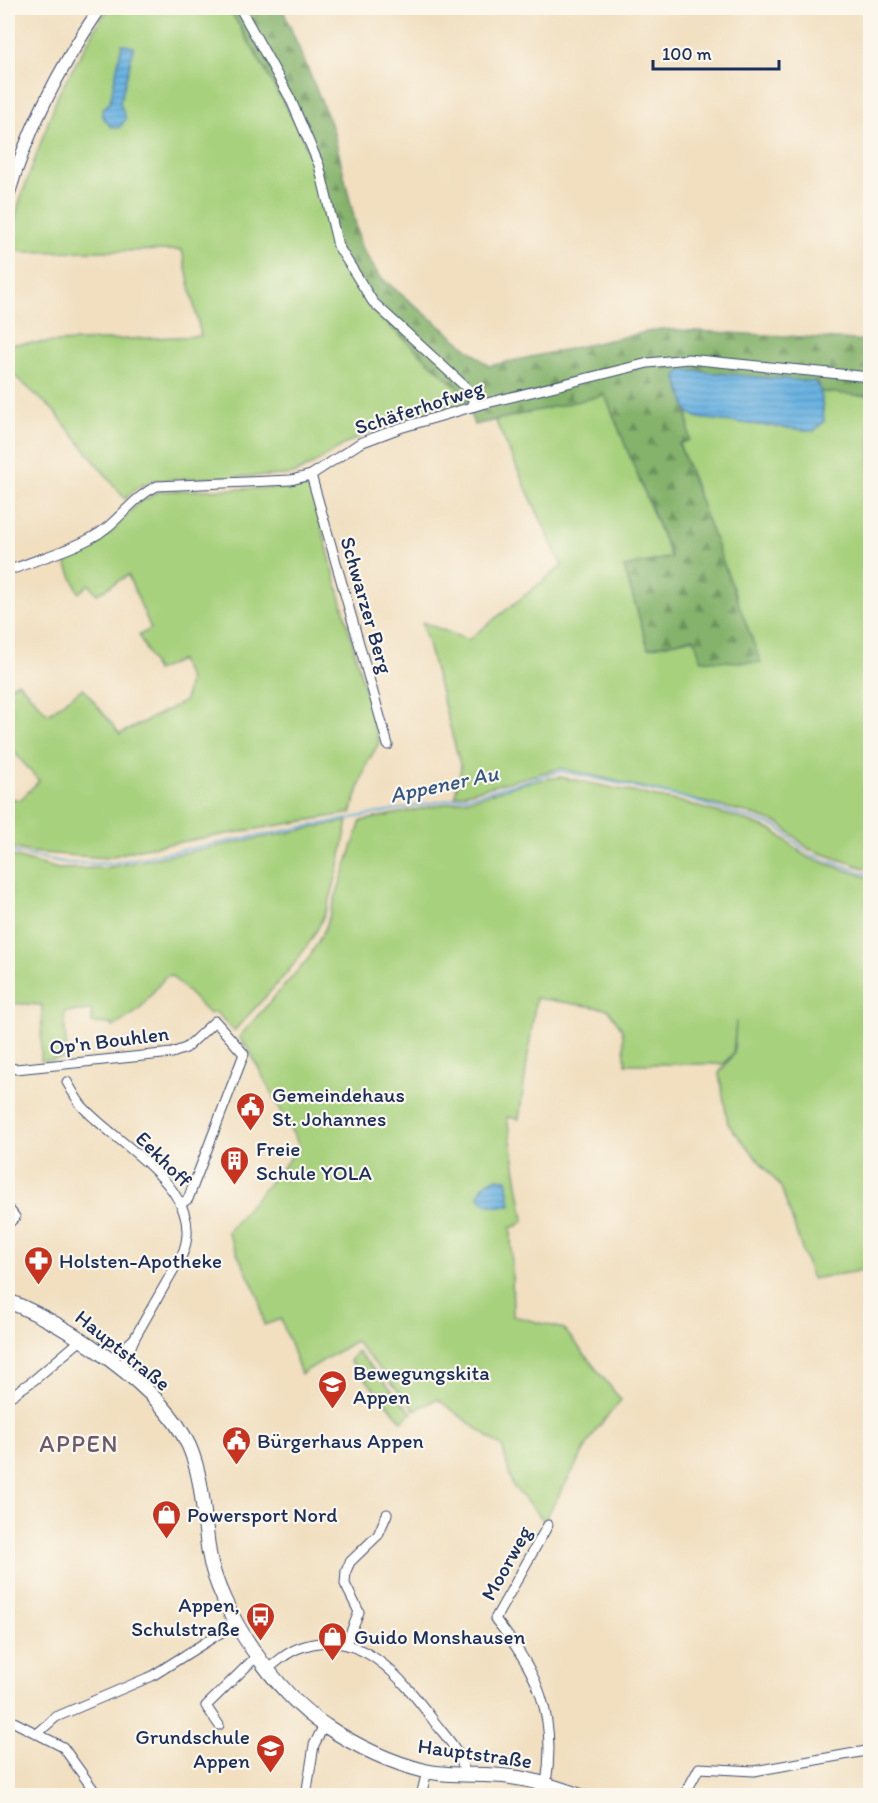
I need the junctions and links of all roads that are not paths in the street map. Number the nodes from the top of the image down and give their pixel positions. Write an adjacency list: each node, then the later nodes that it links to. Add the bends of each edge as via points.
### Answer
1 (100, 8): 3 (street, via 64,62 39,111)
2 (240, 8): 5 (street, via 290,98 319,165 338,246 373,302 469,390)
3 (8, 196)
4 (870, 377): 5 (street, Schäferhofweg, via 688,358 648,363)
5 (475, 406): 6 (street, Schäferhofweg, via 360,443)
6 (311, 475): 7 (street, Schäferhofweg, via 291,480 157,486 141,493 112,524 91,538 16,568); 8 (street, Schwarzer Berg)
7 (8, 567)
8 (388, 746)
9 (8, 1066): 11 (street, Op'n Bouhlen, via 16,1069 172,1053 186,1048 215,1021 244,1054 188,1199)
10 (67, 1082): 11 (street, Eekhoff, via 81,1105 171,1186)
11 (182, 1203): 15 (street, Eekhoff, via 188,1220 185,1248)
12 (8, 1208): 13 (street, via 15,1217)
13 (8, 1224)
14 (8, 1301): 16 (main road, Hauptstraße)
15 (134, 1339): 17 (street, Eekhoff); 18 (street, Eekhoff)
16 (81, 1340): 17 (main road, Hauptstraße); 19 (street)
17 (109, 1361): 18 (main road, Hauptstraße)
18 (121, 1371): 22 (main road, Hauptstraße, via 156,1401 188,1446 199,1473 211,1562 220,1593)
19 (8, 1398)
20 (387, 1514): 23 (street, via 378,1535 346,1571 345,1584 359,1612)
21 (548, 1525): 33 (street, Moorweg, via 495,1619 527,1661 542,1697 548,1744)
22 (236, 1623): 24 (main road, Hauptstraße); 29 (street, via 152,1676 56,1717)
23 (346, 1644): 25 (street, via 299,1648); 32 (street, via 370,1654 395,1674 462,1761)
24 (258, 1655): 25 (main road, Hauptstraße); 27 (street, via 206,1707)
25 (268, 1669): 28 (main road, Hauptstraße)
26 (8, 1719): 29 (street)
27 (219, 1725)
28 (324, 1725): 31 (main road, Hauptstraße, via 378,1755); 35 (street, via 314,1745)
29 (38, 1733): 34 (street, via 63,1748)
30 (866, 1751): 38 (street, via 754,1771 699,1768)
31 (427, 1772): 32 (main road, Hauptstraße); 36 (street)
32 (464, 1774): 33 (main road, Hauptstraße)
33 (546, 1784): 37 (main road, Hauptstraße)
34 (98, 1796)
35 (306, 1796)
36 (421, 1796)
37 (581, 1796)
38 (684, 1796)

